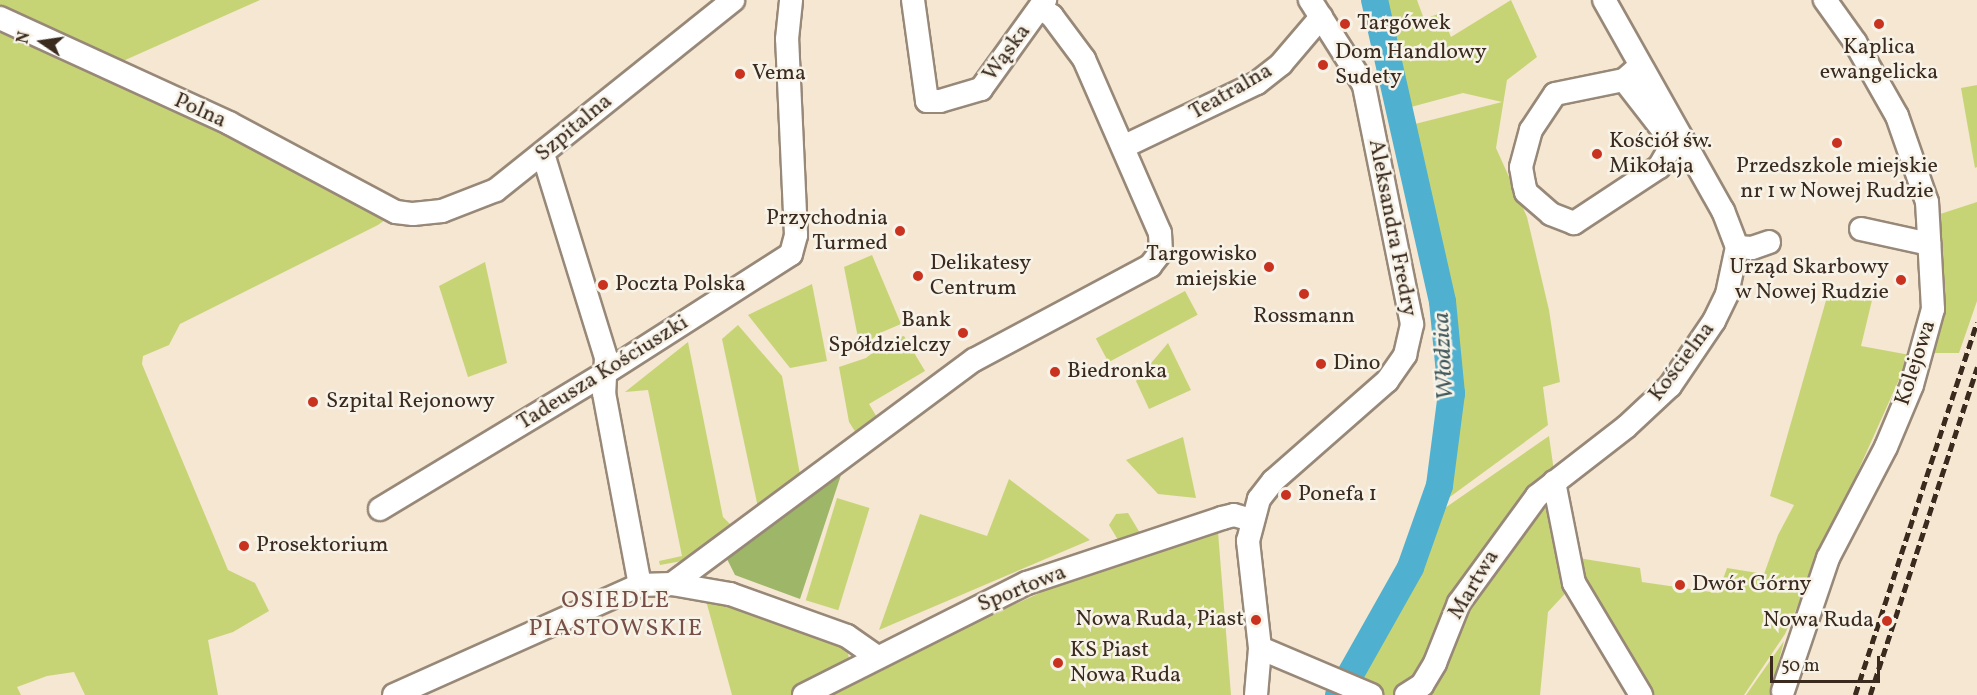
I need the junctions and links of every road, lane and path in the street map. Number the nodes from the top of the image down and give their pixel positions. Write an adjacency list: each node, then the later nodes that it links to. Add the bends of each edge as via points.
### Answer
1 (733, 0): 11 (street, Szpitalna)
2 (791, 0): 17 (street, Tadeusza Kościuszki, via 787,39 796,235 790,254)
3 (913, 0): 6 (street, Wąska, via 927,101 940,101 981,88)
4 (1604, 0): 9 (street)
5 (1825, 0): 15 (street, Kolejowa, via 1855,42 1898,116 1927,202)
6 (1042, 4): 10 (street, via 1078,46)
7 (1315, 9): 10 (street, Teatralna, via 1281,64 1257,82); 20 (street, Aleksandra Fredry, via 1364,85 1412,324 1405,355 1387,381 1273,481 1259,499)
8 (0, 18): 12 (street, Polna, via 229,123)
9 (1632, 74): 9 (street, via 1555,94 1531,130 1521,166 1526,192 1551,214 1574,223 1659,166 1669,150 1666,134); 16 (street, via 1701,165)
10 (1125, 146): 21 (street, via 1160,233 1161,252 1150,266 974,360)
11 (543, 154): 12 (street, Szpitalna, via 482,196 442,211); 17 (street, via 606,358)
12 (396, 212)
13 (1860, 229): 15 (street)
14 (1769, 242): 16 (street, via 1752,248)
15 (1929, 244): 25 (street, Kolejowa, via 1933,309 1924,351 1886,447 1828,558)
16 (1737, 247): 18 (street, Kościelna, via 1727,294 1714,321 1670,386 1626,427)
17 (602, 375): 19 (street, Tadeusza Kościuszki); 22 (street)
18 (1554, 482): 30 (street, Martwa, via 1537,496 1476,576 1459,603 1435,663 1422,685); 31 (street, via 1574,583)
19 (380, 508)
20 (1251, 520): 23 (street, Aleksandra Fredry, via 1248,541); 24 (street, Sportowa, via 1228,517 1027,583)
21 (672, 584): 22 (street); 24 (street, via 730,594 847,636)
22 (640, 585): 27 (street)
23 (1260, 648): 26 (street); 29 (street, Aleksandra Fredry)
24 (876, 656): 28 (street, Sportowa)
25 (1783, 691)
26 (1370, 694)
27 (394, 695)
28 (804, 695)
29 (1256, 695)
30 (1406, 695)
31 (1641, 695)

